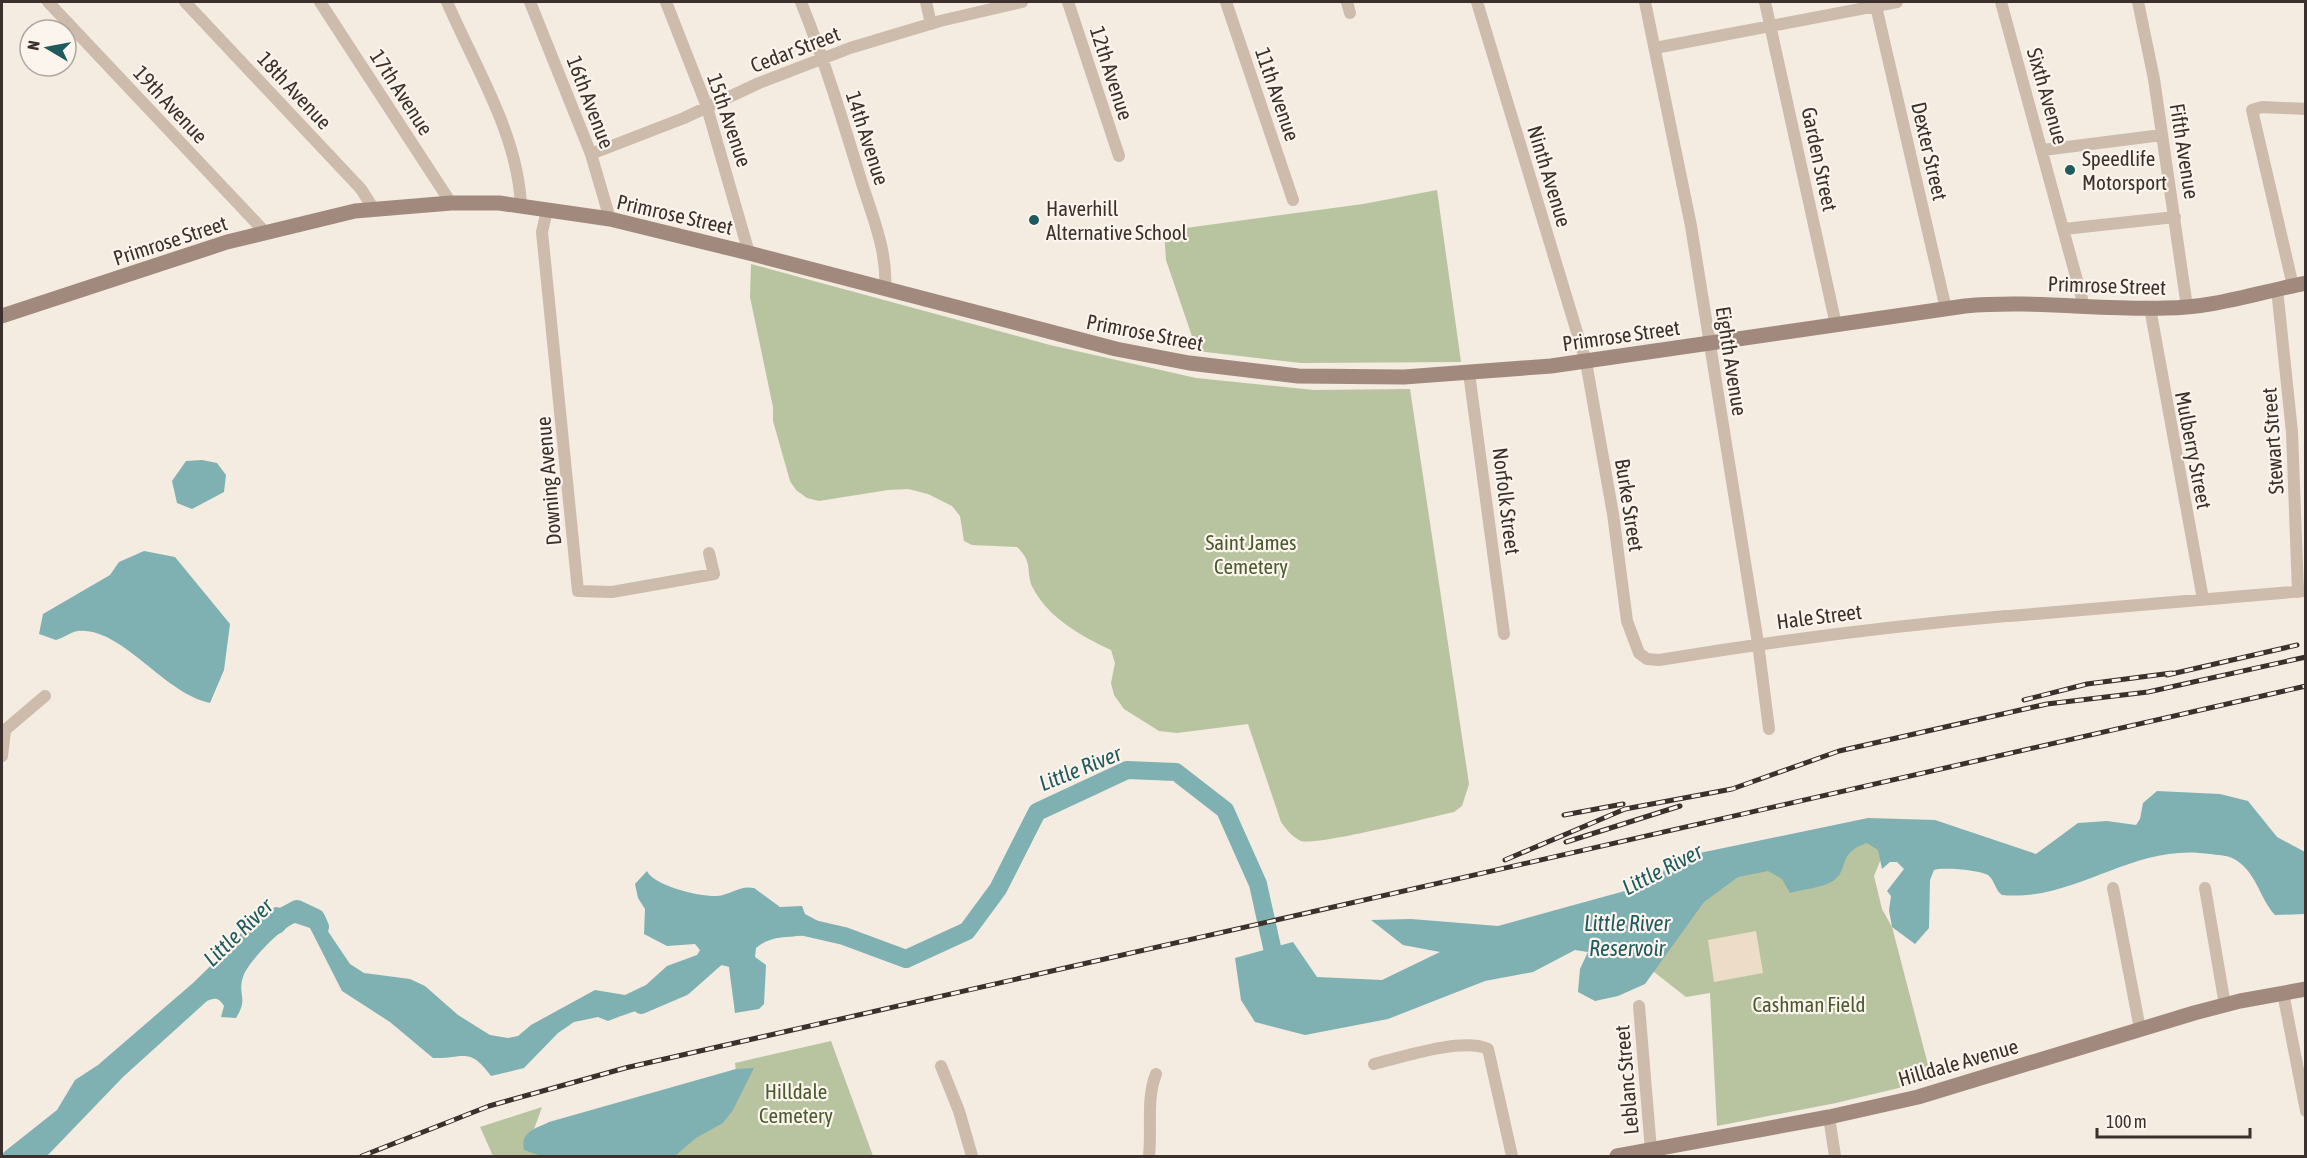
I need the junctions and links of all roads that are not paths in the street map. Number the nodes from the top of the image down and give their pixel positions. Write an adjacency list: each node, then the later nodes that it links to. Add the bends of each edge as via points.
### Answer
1 (48, 2): 37 (street, 19th Avenue)
2 (185, 2): 32 (street, 18th Avenue, via 360,189)
3 (320, 2): 30 (street, 17th Avenue)
4 (447, 2): 31 (street, via 502,125 520,175)
5 (530, 2): 27 (street, 16th Avenue)
6 (666, 2): 23 (street, 15th Avenue)
7 (801, 2): 22 (street, 14th Avenue)
8 (926, 2): 19 (street)
9 (1022, 2): 19 (street, Cedar Street)
10 (1068, 2): 28 (street, 12th Avenue)
11 (1226, 2): 29 (street, 11th Avenue)
12 (1477, 2): 49 (street, Ninth Avenue)
13 (1645, 2): 21 (street, Eighth Avenue)
14 (1765, 2): 20 (street, Garden Street)
15 (1897, 2): 18 (street)
16 (2001, 2): 26 (street, Sixth Avenue)
17 (2138, 2): 25 (street, Fifth Avenue)
18 (1876, 4): 20 (street); 45 (street, Dexter Street)
19 (931, 24): 22 (street, Cedar Street)
20 (1770, 26): 21 (street); 47 (street, Garden Street)
21 (1655, 48): 48 (street, Eighth Avenue)
22 (822, 59): 23 (street, Cedar Street); 40 (street, 14th Avenue, via 878,234 886,268)
23 (707, 108): 27 (street, Cedar Street); 38 (street, 15th Avenue)
24 (2306, 108): 39 (street, via 2255,107 2253,120)
25 (2162, 135): 26 (street); 34 (street, Fifth Avenue)
26 (2043, 150): 36 (street, Sixth Avenue)
27 (591, 154): 35 (street, 16th Avenue)
28 (1119, 156)
29 (1293, 200)
30 (451, 203): 31 (main road, Primrose Street); 32 (main road, Primrose Street)
31 (521, 206): 33 (main road, Primrose Street)
32 (373, 208): 37 (main road, Primrose Street)
33 (547, 210): 35 (main road, Primrose Street); 51 (street, Downing Avenue, via 542,232 578,591 612,592 714,574)
34 (2175, 217): 36 (street); 43 (street, Fifth Avenue)
35 (610, 219): 38 (main road, Primrose Street)
36 (2064, 230): 42 (street, Sixth Avenue)
37 (265, 232): 46 (main road, Primrose Street)
38 (750, 253): 40 (main road, Primrose Street)
39 (2299, 284): 41 (main road, Primrose Street)
40 (885, 289): 50 (main road, Primrose Street, via 1082,341 1189,363 1298,376 1404,378)
41 (2277, 289): 43 (main road, Primrose Street); 52 (street, Stewart Street, via 2292,432)
42 (2084, 306): 44 (main road, Primrose Street); 45 (main road, Primrose Street, via 2006,304)
43 (2187, 307): 44 (main road, Primrose Street)
44 (2150, 308): 53 (street, Mulberry Street)
45 (1946, 309): 47 (main road, Primrose Street)
46 (2, 316)
47 (1836, 325): 48 (main road, Primrose Street)
48 (1710, 344): 49 (main road, Primrose Street); 55 (street, Eighth Avenue)
49 (1586, 362): 50 (main road, Primrose Street); 56 (street, Burke Street, via 1627,621)
50 (1470, 373): 54 (street, Norfolk Street)
51 (709, 553)
52 (2302, 591): 53 (street, Hale Street)
53 (2203, 599): 55 (street, Hale Street)
54 (1504, 634)
55 (1758, 643): 56 (street, Hale Street, via 1659,660); 58 (street, Eighth Avenue)
56 (1639, 653)
57 (45, 696): 59 (street, via 5,730)
58 (1769, 729)
59 (2, 756)
60 (2113, 888): 66 (street)
61 (2205, 888): 64 (street)
62 (2306, 989): 63 (main road, Hilldale Avenue)
63 (2283, 993): 64 (main road, Hilldale Avenue); 70 (street)
64 (2225, 1005): 66 (main road, Hilldale Avenue)
65 (1639, 1006): 72 (street, Leblanc Street)
66 (2140, 1029): 71 (main road, Hilldale Avenue, via 1952,1088)
67 (1374, 1064): 75 (street, via 1433,1050 1480,1045 1488,1049)
68 (941, 1066): 73 (street)
69 (1156, 1074): 74 (street, via 1150,1089)
70 (2305, 1107)
71 (1829, 1117): 72 (main road, Hilldale Avenue); 77 (street)
72 (1651, 1150): 76 (main road, Hilldale Avenue)
73 (972, 1156)
74 (1149, 1156)
75 (1512, 1156)
76 (1617, 1156)
77 (1834, 1156)

